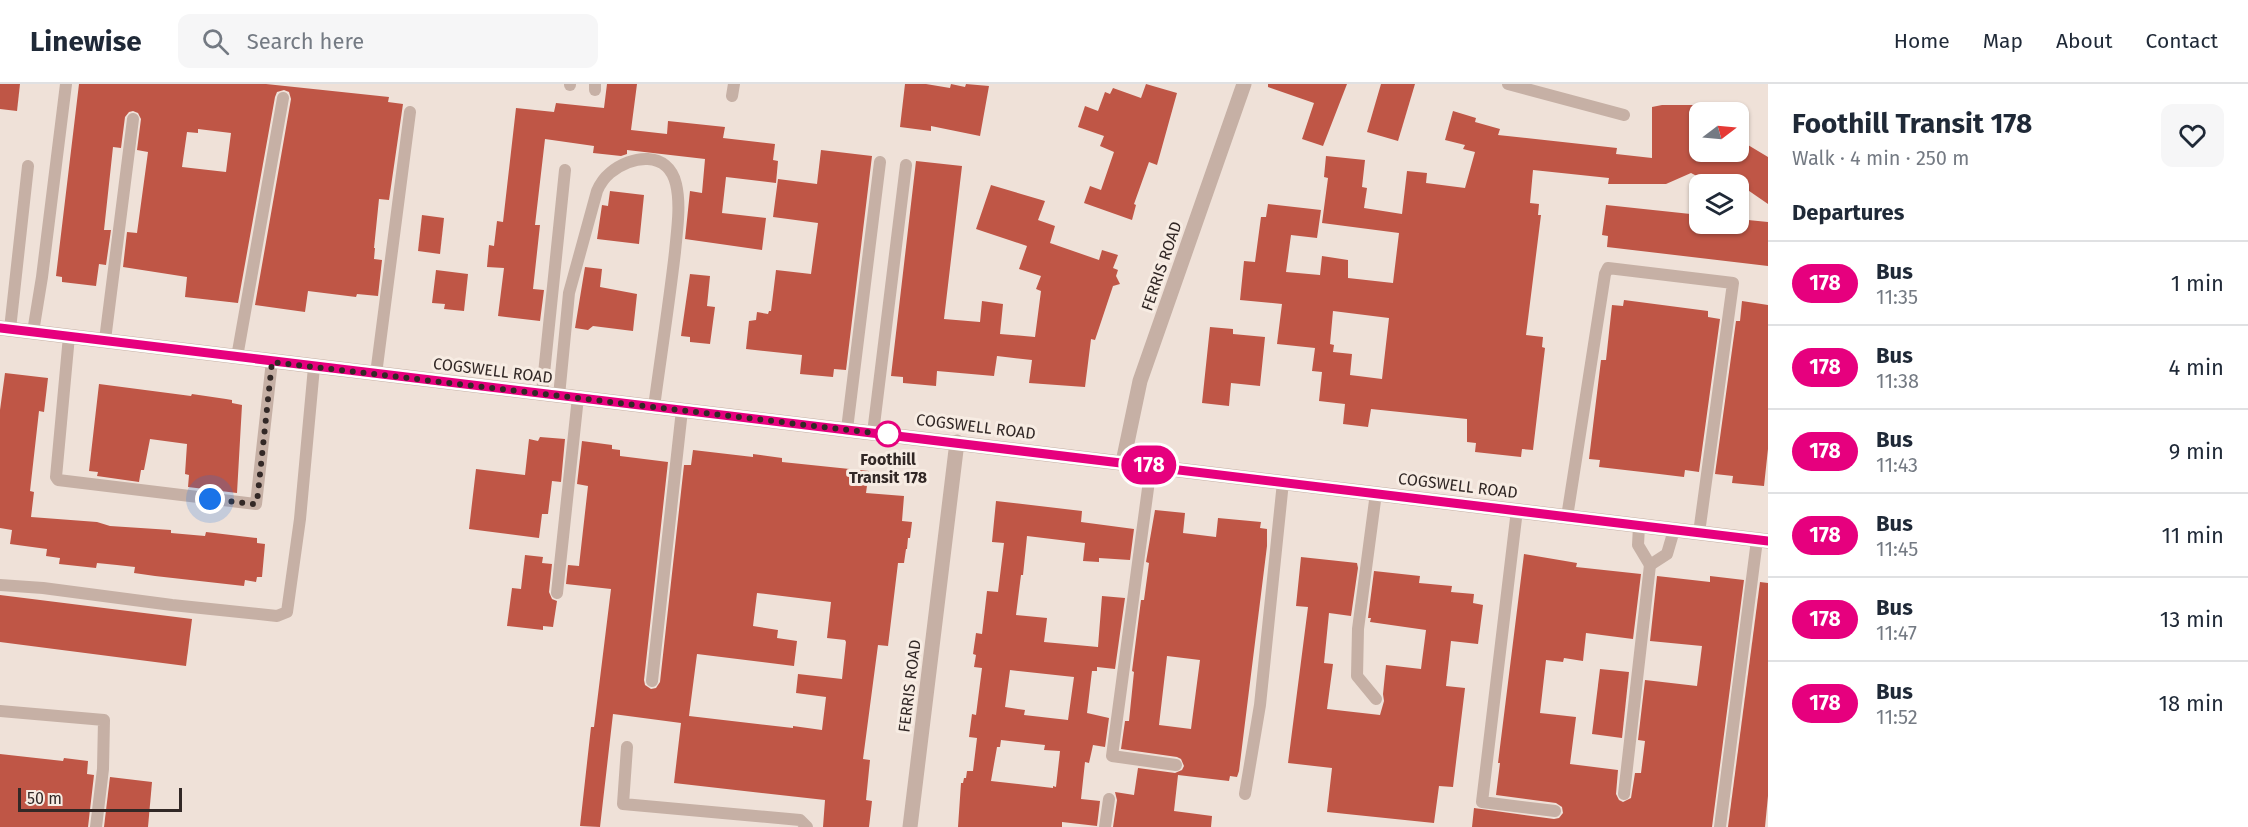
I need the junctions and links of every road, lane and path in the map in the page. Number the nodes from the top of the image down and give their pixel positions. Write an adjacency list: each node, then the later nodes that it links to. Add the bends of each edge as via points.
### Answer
1 (66, 84): 13 (lane)
2 (1244, 84): 28 (street, FERRIS ROAD, via 1140,381)
3 (1508, 84): 6 (lane)
4 (283, 98): 16 (lane)
5 (410, 112): 19 (lane)
6 (1624, 115)
7 (133, 119): 15 (lane)
8 (880, 162): 25 (lane)
9 (28, 165): 12 (lane)
10 (906, 165): 26 (lane)
11 (565, 170): 20 (lane)
12 (5, 328): 13 (street, COGSWELL ROAD)
13 (33, 332): 14 (street, COGSWELL ROAD)
14 (69, 336): 15 (street, COGSWELL ROAD); 17 (lane, via 58,480 256,504)
15 (105, 340): 16 (street, COGSWELL ROAD)
16 (237, 357): 17 (street, COGSWELL ROAD)
17 (272, 362): 18 (street, COGSWELL ROAD)
18 (314, 366): 19 (street, COGSWELL ROAD); 39 (lane, via 287,612 277,616)
19 (376, 374): 20 (street, COGSWELL ROAD)
20 (542, 393): 21 (street, COGSWELL ROAD)
21 (559, 396): 22 (street, COGSWELL ROAD); 23 (lane, via 569,293 597,191 611,171 654,158 672,173 678,205)
22 (578, 398): 23 (street, COGSWELL ROAD); 40 (lane)
23 (654, 407): 24 (street, COGSWELL ROAD)
24 (682, 410): 25 (street, COGSWELL ROAD); 41 (lane)
25 (847, 429): 26 (street, COGSWELL ROAD)
26 (873, 433): 27 (street, COGSWELL ROAD)
27 (957, 442): 28 (street, COGSWELL ROAD); 52 (street, FERRIS ROAD)
28 (1123, 462): 29 (street, COGSWELL ROAD)
29 (1151, 466): 30 (street, COGSWELL ROAD); 45 (lane, via 1112,756)
30 (1283, 482): 31 (street, COGSWELL ROAD); 46 (lane, via 1260,705)
31 (1376, 493): 32 (street, COGSWELL ROAD); 42 (lane, via 1358,629 1357,676)
32 (1517, 510): 33 (street, COGSWELL ROAD); 49 (lane, via 1482,802)
33 (1567, 517): 34 (street, COGSWELL ROAD); 36 (lane, via 1608,268 1733,283)
34 (1639, 526): 35 (street, COGSWELL ROAD); 38 (lane, via 1638,545)
35 (1674, 530): 36 (street, COGSWELL ROAD); 38 (lane, via 1667,554)
36 (1699, 533): 37 (street, COGSWELL ROAD)
37 (1763, 541): 54 (lane)
38 (1650, 566): 47 (lane)
39 (0, 585)
40 (557, 592)
41 (652, 681)
42 (1376, 699)
43 (0, 711): 50 (lane, via 104,720)
44 (627, 747): 51 (lane, via 623,804 800,820)
45 (1176, 765)
46 (1245, 794)
47 (1624, 794)
48 (1109, 799): 53 (lane)
49 (1555, 811)
50 (96, 827)
51 (807, 827)
52 (910, 827)
53 (1105, 827)
54 (1720, 827)

